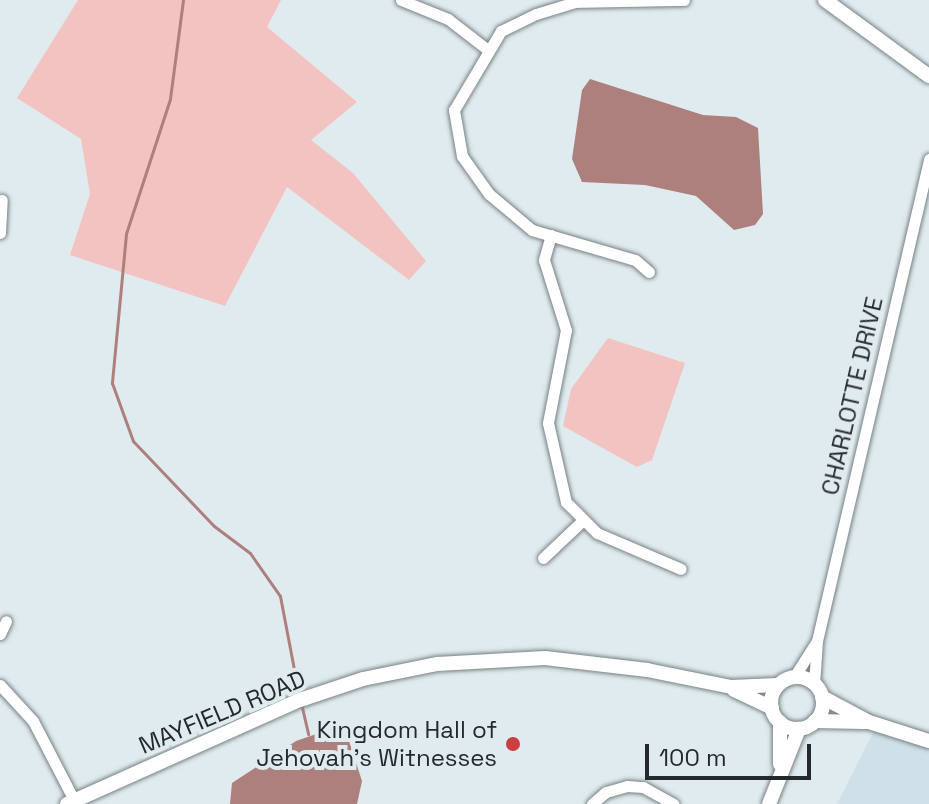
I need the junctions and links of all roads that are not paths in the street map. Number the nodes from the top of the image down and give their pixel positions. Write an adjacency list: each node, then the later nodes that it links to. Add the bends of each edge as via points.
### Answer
1 (401, 0): 5 (street, via 448,19)
2 (684, 0): 4 (street)
3 (825, 0): 6 (street)
4 (575, 1): 5 (street, via 501,31)
5 (488, 50): 10 (street, via 454,110 462,156 489,194 532,230)
6 (929, 76)
7 (929, 159): 17 (street, CHARLOTTE DRIVE)
8 (2, 200): 9 (street)
9 (0, 233)
10 (551, 235): 11 (street, via 635,260); 12 (street, via 544,260 566,330 548,423 566,502)
11 (649, 272)
12 (583, 520): 13 (street); 14 (street, via 597,533)
13 (543, 558)
14 (681, 569)
15 (6, 621): 16 (street)
16 (0, 634)
17 (817, 641): 18 (street, CHARLOTTE DRIVE); 22 (street, CHARLOTTE DRIVE)
18 (794, 677): 20 (street); 22 (street)
19 (0, 685): 30 (street, via 33,721)
20 (778, 685): 21 (street, MAYFIELD ROAD); 23 (street)
21 (731, 687): 23 (street, MAYFIELD ROAD); 30 (street, MAYFIELD ROAD, via 647,670 513,658 395,672 303,699)
22 (818, 690): 24 (street); 26 (street)
23 (772, 708): 25 (street)
24 (815, 721): 26 (street); 27 (street)
25 (780, 722): 27 (street); 29 (street)
26 (869, 722): 28 (street)
27 (799, 729): 29 (street)
28 (929, 741)
29 (780, 765): 33 (street)
30 (72, 803)
31 (592, 804): 32 (street, via 606,792 627,786 643,787)
32 (674, 804)
33 (769, 804)

